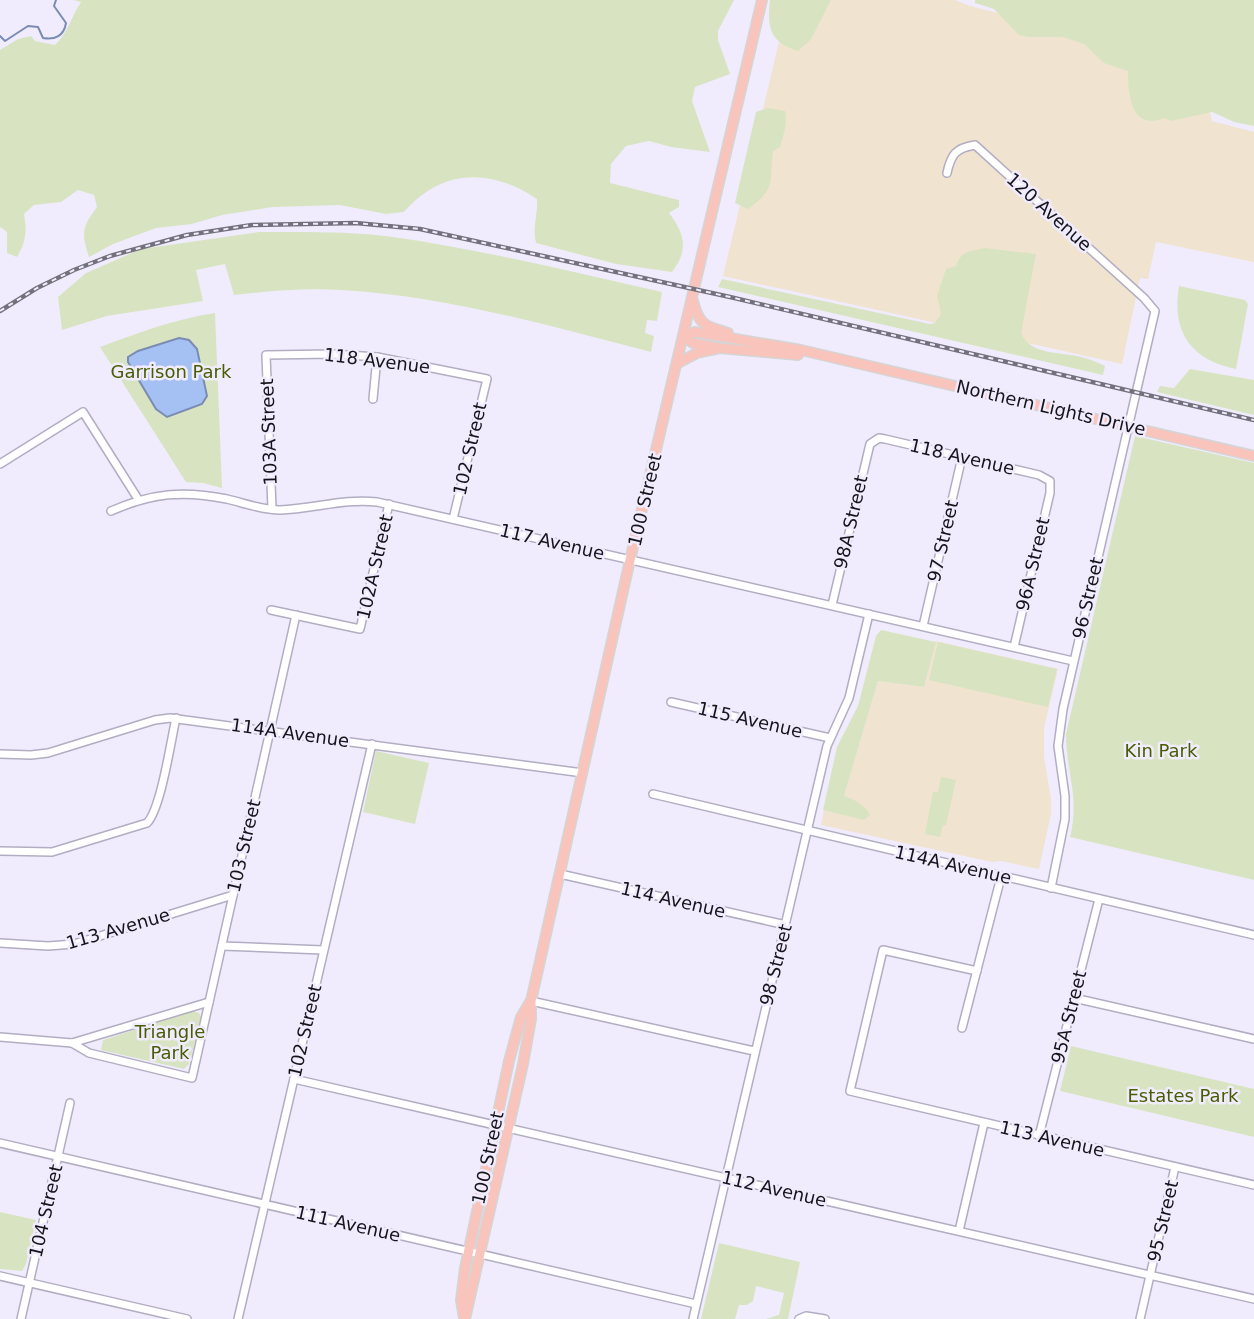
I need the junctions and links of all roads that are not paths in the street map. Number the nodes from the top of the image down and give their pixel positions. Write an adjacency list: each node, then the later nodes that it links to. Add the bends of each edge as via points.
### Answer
1 (762, 0): 3 (main road, 100 Street)
2 (947, 173): 4 (street, 120 Avenue, via 951,156 960,148 975,145)
3 (693, 300): 5 (main road, 100 Street); 6 (main road, via 696,314 708,327)
4 (1155, 311): 14 (street, 96 Street)
5 (684, 336): 6 (main road, Northern Lights Drive, via 695,332); 7 (main road, Northern Lights Drive, via 693,343); 11 (main road, 100 Street)
6 (768, 345): 10 (main road, Northern Lights Drive)
7 (719, 348): 10 (main road, Northern Lights Drive); 11 (main road)
8 (266, 355): 9 (street, 118 Avenue); 22 (street, 103A Street)
9 (377, 357): 12 (street, 118 Avenue); 13 (street)
10 (848, 362): 14 (main road, Northern Lights Drive)
11 (678, 363): 25 (main road, 100 Street)
12 (487, 379): 24 (street, 102 Street)
13 (373, 399)
14 (1128, 426): 16 (main road, Northern Lights Drive); 32 (street, 96 Street)
15 (873, 440): 17 (street, 118 Avenue); 26 (street, 98A Street)
16 (1254, 456)
17 (962, 457): 19 (street, 118 Avenue); 30 (street, 97 Street)
18 (0, 464): 20 (street, via 83,412)
19 (1050, 481): 31 (street, 96A Street)
20 (138, 499): 22 (street, 117 Avenue, via 198,494); 23 (street, 117 Avenue)
21 (389, 504): 22 (street, 117 Avenue, via 356,501); 24 (street, 117 Avenue); 29 (street, 102A Street, via 360,629)
22 (272, 509)
23 (111, 510)
24 (453, 519): 25 (street, 117 Avenue)
25 (630, 560): 26 (street, 117 Avenue); 39 (main road, 100 Street)
26 (832, 605): 28 (street, 117 Avenue)
27 (271, 610): 29 (street)
28 (869, 614): 30 (street, 117 Avenue); 36 (street, 98 Street, via 849,698)
29 (296, 615): 35 (street, 103 Street)
30 (923, 626): 31 (street, 117 Avenue)
31 (1014, 647): 32 (street, 117 Avenue)
32 (1073, 661): 45 (street, 96 Street, via 1059,730 1065,818)
33 (671, 702): 36 (street, 115 Avenue)
34 (176, 718): 35 (street, 114A Avenue); 38 (street, 114A Avenue, via 155,720 48,753); 42 (street, via 151,819 52,852)
35 (272, 730): 37 (street, 114A Avenue); 46 (street, 103 Street)
36 (830, 738): 41 (street, 98 Street)
37 (372, 744): 39 (street, 114A Avenue); 52 (street, 102 Street)
38 (0, 754)
39 (583, 773): 43 (main road, 100 Street)
40 (653, 794): 41 (street, 114A Avenue)
41 (807, 830): 44 (street, 114A Avenue); 48 (street, 98 Street)
42 (0, 851)
43 (560, 874): 48 (street, 114 Avenue); 55 (main road, 100 Street)
44 (1001, 877): 45 (street, 114A Avenue); 53 (street)
45 (1051, 888): 47 (street, 114A Avenue)
46 (233, 895): 50 (street, 113 Avenue, via 74,944); 51 (street, 103 Street)
47 (1099, 899): 49 (street, 114A Avenue); 54 (street, 95A Street)
48 (786, 926): 61 (street, 98 Street)
49 (1254, 935)
50 (0, 943)
51 (222, 946): 52 (street); 56 (street, 103 Street)
52 (324, 950): 62 (street, 102 Street)
53 (976, 971): 57 (street); 64 (street, 113 Avenue, via 883,950 850,1091)
54 (1074, 998): 59 (street); 67 (street, 95A Street)
55 (531, 1001): 61 (street); 65 (main road, 100 Street, via 521,1017); 66 (main road, 100 Street)
56 (209, 1002): 60 (street); 60 (street, 103 Street, via 192,1077 89,1053)
57 (962, 1028)
58 (0, 1037): 60 (street)
59 (1254, 1039)
60 (72, 1043)
61 (754, 1051): 71 (street, 98 Street)
62 (295, 1079): 65 (street, 112 Avenue); 73 (street, 102 Street)
63 (70, 1103): 69 (street, 104 Street)
64 (984, 1123): 67 (street, 113 Avenue); 74 (street)
65 (495, 1125): 66 (street, 112 Avenue); 75 (main road, 100 Street)
66 (508, 1128): 71 (street, 112 Avenue); 76 (main road, 100 Street)
67 (1039, 1136): 70 (street, 113 Avenue)
68 (0, 1143): 69 (street, 111 Avenue)
69 (58, 1157): 73 (street, 111 Avenue); 79 (street, 104 Street)
70 (1175, 1167): 72 (street, 113 Avenue); 77 (street, 95 Street)
71 (724, 1177): 74 (street, 112 Avenue); 81 (street, 98 Street)
72 (1254, 1185)
73 (265, 1205): 75 (street, 111 Avenue); 84 (street, 102 Street)
74 (959, 1231): 77 (street, 112 Avenue)
75 (468, 1251): 76 (street, 111 Avenue); 85 (main road, 100 Street, via 461,1300)
76 (479, 1254): 81 (street, 111 Avenue); 85 (main road, 100 Street)
77 (1150, 1275): 80 (street, 112 Avenue); 89 (street, 95 Street)
78 (0, 1276): 79 (street)
79 (29, 1283): 82 (street, 104 Street); 83 (street)
80 (1254, 1298)
81 (696, 1304): 86 (street, 98 Street)
82 (21, 1319)
83 (187, 1319)
84 (239, 1319)
85 (465, 1319)
86 (692, 1319)
87 (799, 1319): 88 (street)
88 (824, 1319)
89 (1140, 1319)

